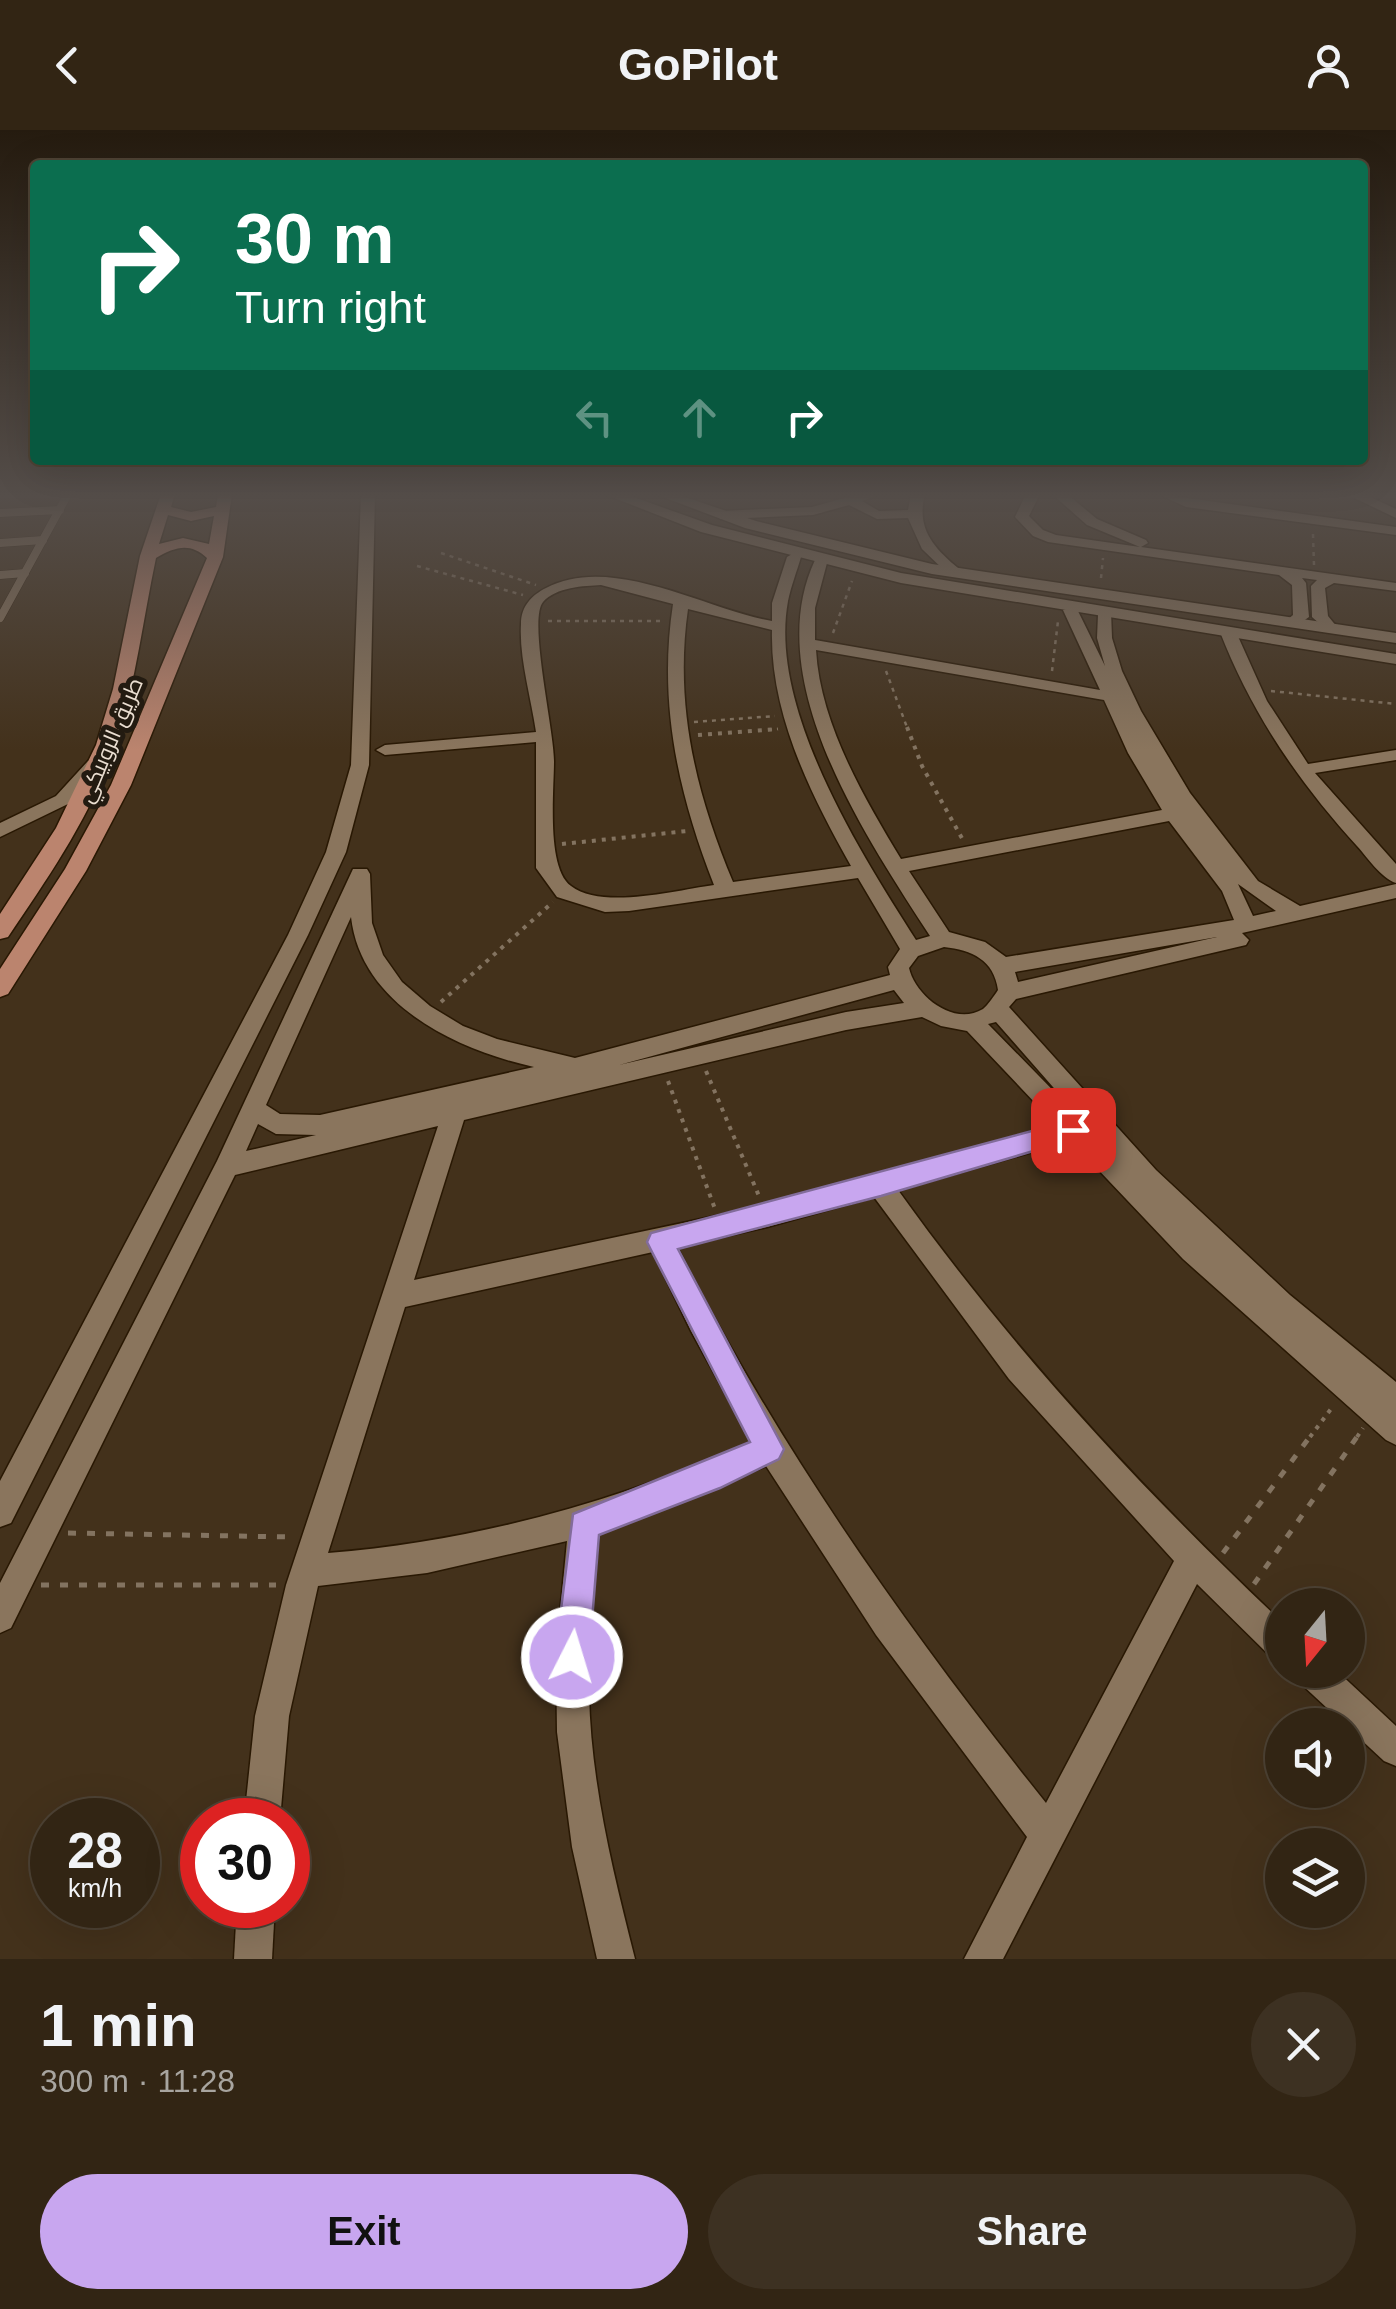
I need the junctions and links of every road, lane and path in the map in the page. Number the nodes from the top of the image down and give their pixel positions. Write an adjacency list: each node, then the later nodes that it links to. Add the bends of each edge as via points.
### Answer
1 (20, 579): 21 (lane)
2 (146, 579): 42 (main road, طريق الروبيكي, via 115,720)
3 (206, 579): 65 (main road, طريق الروبيكي, via 122,785)
4 (365, 579): 51 (street, via 360,765)
5 (478, 579): 18 (path)
6 (508, 579): 18 (path)
7 (785, 579): 25 (street)
8 (814, 579): 29 (street)
9 (852, 579): 30 (path)
10 (897, 579): 19 (street)
11 (1008, 579): 17 (street)
12 (1101, 579): 17 (path)
13 (1295, 579): 24 (street, via 1301,617)
14 (1329, 579): 26 (street, via 1318,586 1320,617)
15 (1348, 579): 16 (street)
16 (1396, 587)
17 (1099, 593): 24 (street)
18 (544, 594): 20 (street, via 572,582 621,581); 23 (street)
19 (1065, 609): 22 (street); 33 (path); 35 (street)
20 (680, 611): 23 (path); 25 (street); 38 (street)
21 (1, 613)
22 (1106, 615): 27 (street); 58 (street, via 1100,634 1114,670 1175,783 1244,878)
23 (528, 621): 39 (street)
24 (1294, 621): 26 (street)
25 (778, 627): 37 (street)
26 (1328, 627): 28 (street)
27 (1228, 632): 32 (street); 34 (street)
28 (1396, 638)
29 (805, 643): 30 (street); 49 (street, via 835,746)
30 (828, 647): 31 (street)
31 (882, 657): 33 (street); 48 (path, via 922,766)
32 (1396, 659)
33 (1050, 686): 35 (street)
34 (1251, 689): 36 (path); 43 (street)
35 (1108, 696): 44 (street)
36 (1396, 704)
37 (796, 721): 38 (path); 38 (path); 50 (street)
38 (677, 730): 45 (street)
39 (546, 736): 40 (street); 47 (street)
40 (385, 750)
41 (1396, 755): 43 (street)
42 (99, 759): 46 (street, via 62,800); 60 (main road, طريق الروبيكي)
43 (1302, 770): 53 (street)
44 (1174, 814): 48 (street); 59 (street, via 1230,888)
45 (702, 830): 47 (path); 54 (street)
46 (0, 831)
47 (546, 846): 56 (street, via 546,868)
48 (970, 852): 49 (street)
49 (895, 866): 61 (street)
50 (861, 871): 54 (street); 62 (street)
51 (327, 873): 52 (street); 86 (street)
52 (360, 874): 68 (street, via 360,926 371,956 388,984); 73 (street)
53 (1396, 876)
54 (726, 890): 56 (street, via 605,906)
55 (1396, 891): 58 (street)
56 (564, 892): 68 (path)
57 (1396, 905): 66 (street)
58 (1297, 913): 59 (street)
59 (1247, 924): 63 (street)
60 (0, 932)
61 (943, 939): 62 (street); 63 (street, via 977,946)
62 (911, 949): 64 (street, via 902,958)
63 (1002, 966): 66 (street)
64 (899, 981): 67 (street); 71 (street)
65 (0, 988)
66 (1003, 1001): 69 (street); 83 (street, via 1092,1121)
67 (921, 1009): 69 (street); 70 (street)
68 (426, 1015): 71 (street, via 505,1051)
69 (970, 1020): 75 (street)
70 (700, 1058): 72 (street); 78 (path)
71 (581, 1066): 73 (street, via 320,1125 276,1124)
72 (663, 1066): 74 (street); 79 (path)
73 (252, 1108): 76 (street)
74 (454, 1115): 76 (street); 81 (street)
75 (1073, 1130): 77 (street); 82 (street, via 1192,1251)
76 (227, 1166): 88 (street)
77 (881, 1186): 78 (street); 90 (street, via 1006,1360)
78 (767, 1216): 79 (street)
79 (722, 1227): 80 (street)
80 (660, 1242): 81 (street); 85 (street)
81 (394, 1297): 89 (street)
82 (1346, 1389): 83 (street); 90 (path)
83 (1385, 1406): 84 (street); 93 (path)
84 (1396, 1430)
85 (769, 1449): 87 (street); 99 (street, via 937,1695)
86 (0, 1512)
87 (584, 1525): 91 (street, via 450,1556); 102 (street, via 572,1657 574,1728)
88 (41, 1533): 89 (path); 92 (street)
89 (318, 1538): 91 (street)
90 (1200, 1567): 93 (street); 99 (street)
91 (304, 1578): 92 (path); 98 (street, via 272,1716)
92 (16, 1585): 94 (street)
93 (1240, 1604): 95 (street)
94 (0, 1617)
95 (1265, 1628)
96 (1330, 1688): 97 (street)
97 (1396, 1749)
98 (264, 1798)
99 (1049, 1836): 103 (street)
100 (255, 1928): 101 (street)
101 (253, 1959)
102 (616, 1959)
103 (984, 1959)

